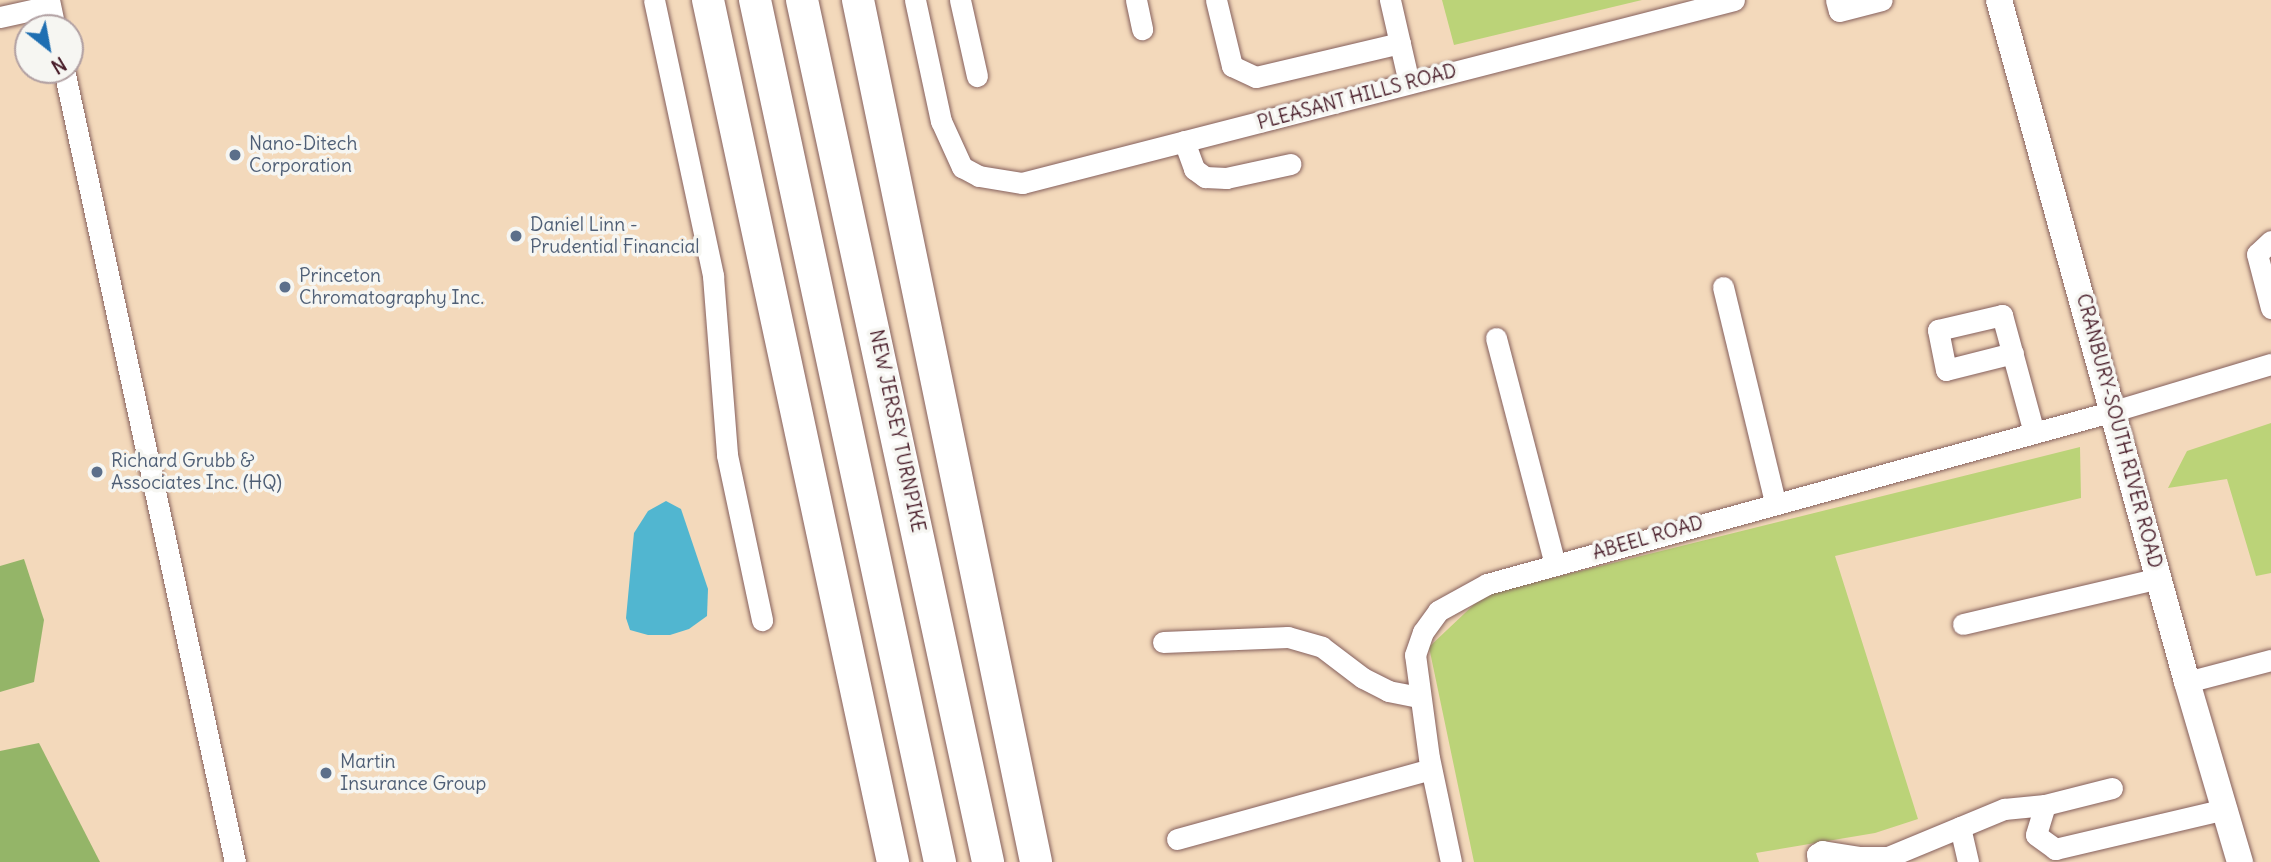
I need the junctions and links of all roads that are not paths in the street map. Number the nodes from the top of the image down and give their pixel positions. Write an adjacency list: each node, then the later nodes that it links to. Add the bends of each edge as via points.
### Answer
1 (654, 0): 35 (street, via 713,276 727,455)
2 (708, 0): 49 (highway)
3 (755, 0): 50 (highway)
4 (802, 0): 51 (highway, NEW JERSEY TURNPIKE)
5 (859, 0): 52 (highway)
6 (915, 0): 22 (street, PLEASANT HILLS ROAD, via 942,121 962,167 979,176 1022,183)
7 (960, 0): 19 (street)
8 (1136, 0): 17 (street)
9 (1216, 0): 18 (street, via 1232,66 1256,77)
10 (1390, 0): 18 (street)
11 (1734, 0): 20 (street, PLEASANT HILLS ROAD)
12 (1836, 0): 13 (street, via 1839,11)
13 (1882, 0)
14 (1999, 0): 30 (main road, CRANBURY-SOUTH RIVER ROAD)
15 (49, 3): 16 (street)
16 (0, 17)
17 (1142, 29)
18 (1400, 43): 20 (street)
19 (977, 76)
20 (1409, 83): 22 (street, PLEASANT HILLS ROAD)
21 (67, 84): 48 (street)
22 (1184, 141): 23 (street, via 1194,169 1205,177 1226,178)
23 (1292, 164)
24 (2269, 242): 26 (street, via 2257,254)
25 (1723, 287): 32 (street)
26 (2271, 308)
27 (1496, 338): 33 (street)
28 (2013, 353): 31 (street)
29 (2271, 364): 30 (street, ABEEL ROAD)
30 (2115, 411): 31 (street, ABEEL ROAD); 34 (main road, CRANBURY-SOUTH RIVER ROAD)
31 (2034, 433): 32 (street, ABEEL ROAD)
32 (1775, 502): 33 (street, ABEEL ROAD)
33 (1555, 564): 40 (street, ABEEL ROAD, via 1487,584 1438,611 1423,632 1415,655)
34 (2159, 578): 36 (street); 39 (main road, CRANBURY-SOUTH RIVER ROAD)
35 (762, 620)
36 (1963, 624)
37 (1163, 642): 40 (street, via 1288,637 1322,647 1388,691)
38 (2271, 660): 39 (street)
39 (2187, 682): 44 (main road, CRANBURY-SOUTH RIVER ROAD)
40 (1419, 697): 41 (street, ABEEL ROAD)
41 (1432, 769): 46 (street); 53 (street, ABEEL ROAD)
42 (2112, 788): 43 (street)
43 (2045, 805): 44 (street, via 2036,835 2055,849); 45 (street, via 2004,809)
44 (2226, 809): 56 (main road, CRANBURY-SOUTH RIVER ROAD)
45 (1960, 827): 47 (street, via 1888,857); 55 (street)
46 (1177, 839)
47 (1843, 858): 54 (street, via 1822,851 1817,854)
48 (235, 862)
49 (893, 862)
50 (940, 862)
51 (988, 862)
52 (1036, 862)
53 (1451, 862)
54 (1818, 862)
55 (1968, 862)
56 (2241, 862)

